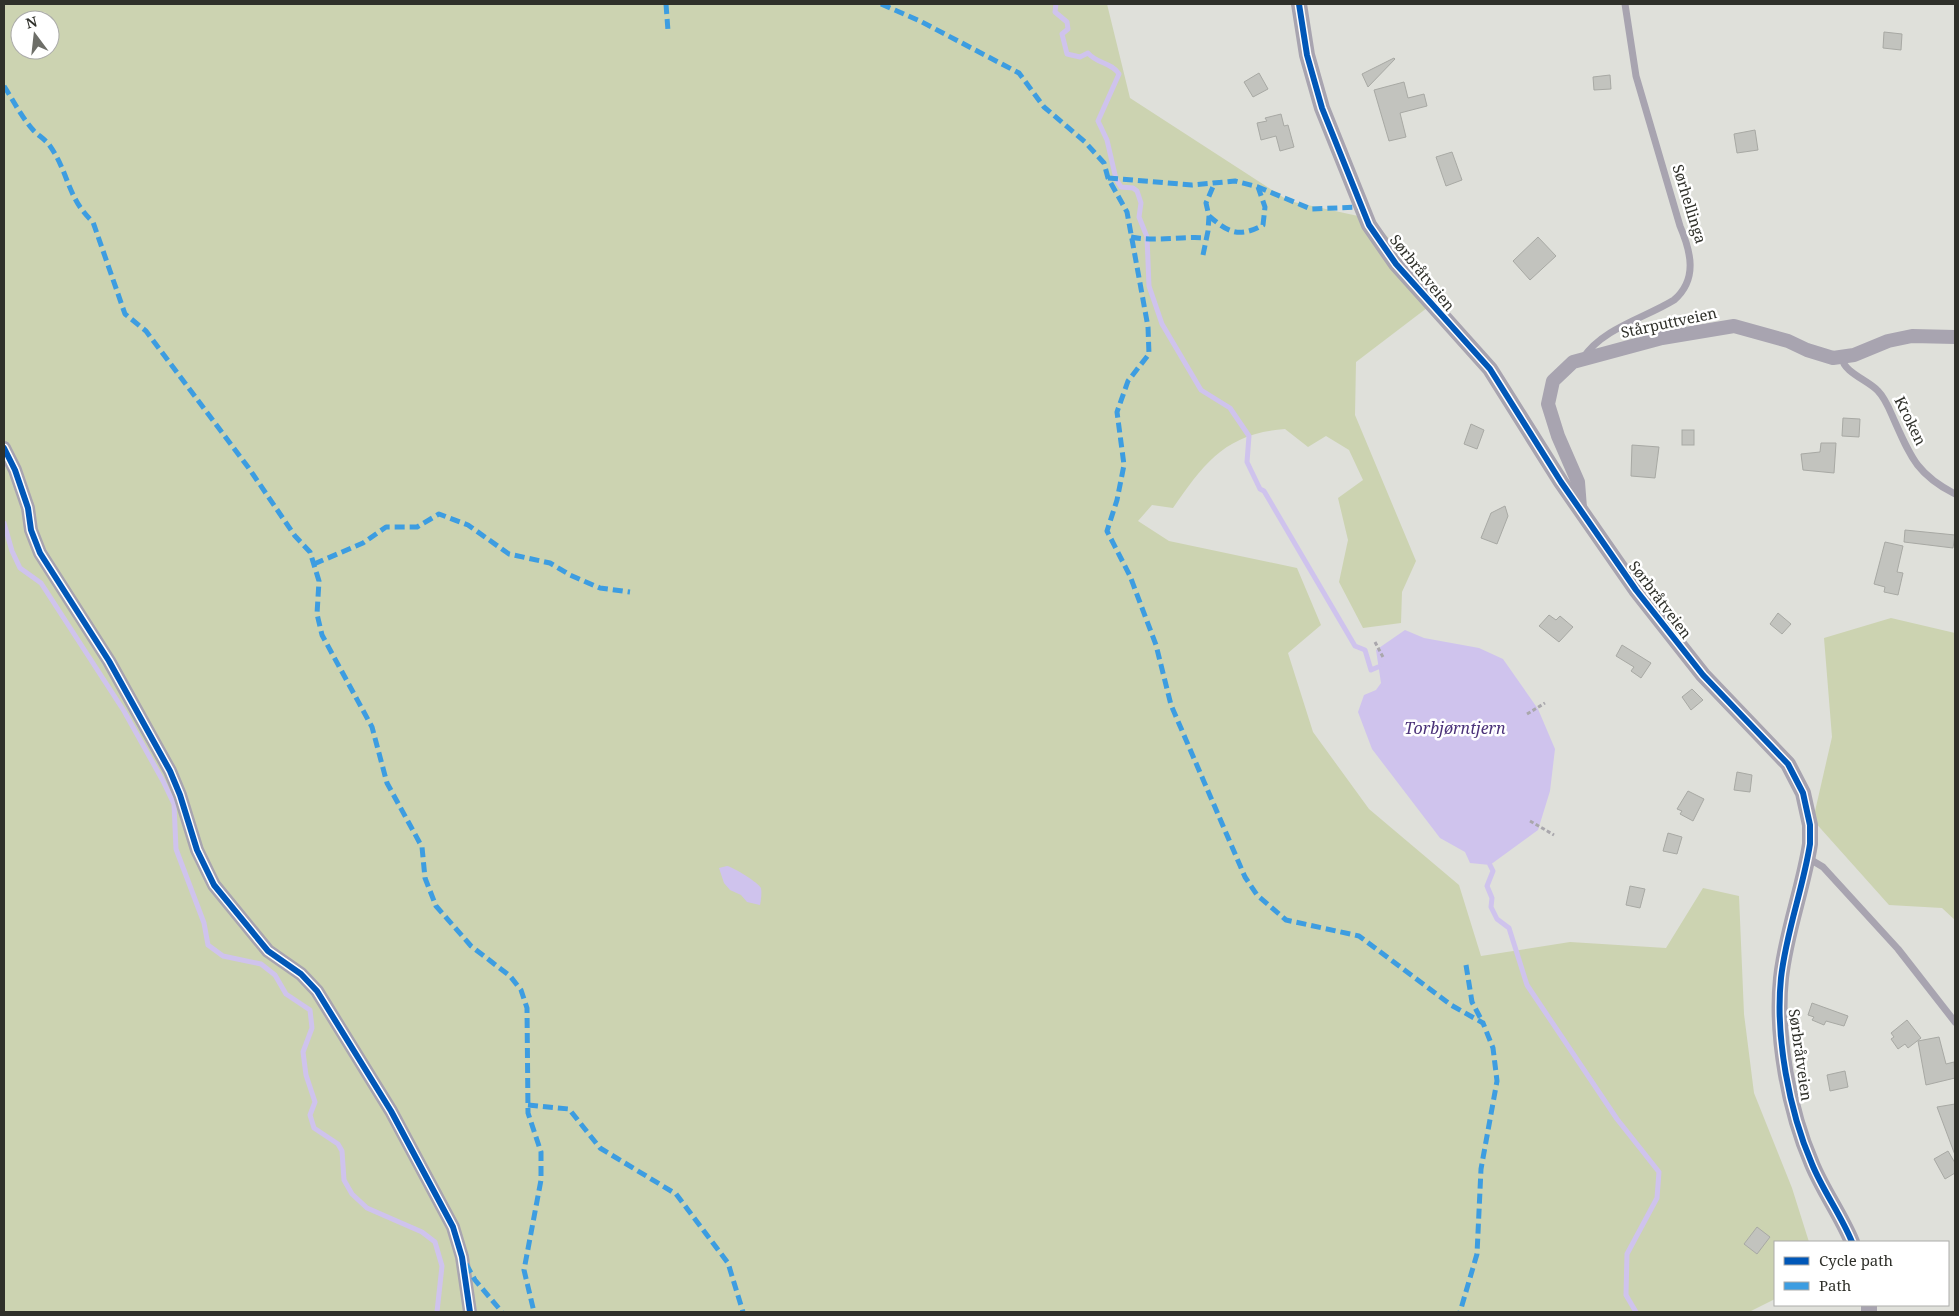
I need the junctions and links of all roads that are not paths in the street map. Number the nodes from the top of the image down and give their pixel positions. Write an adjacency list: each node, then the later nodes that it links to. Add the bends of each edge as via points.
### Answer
1 (1300, 4): 8 (street, Sørbråtveien, via 1307,55 1322,108 1370,225 1401,270 1490,369 1560,482)
2 (1625, 4): 5 (lane, Sørhellinga, via 1636,76 1680,226 1690,249 1690,274 1674,300 1614,330)
3 (1955, 337): 4 (street, Stårputtveien, via 1912,336)
4 (1842, 358): 5 (street, Stårputtveien, via 1820,355 1788,341 1734,326 1695,331); 7 (lane, Kroken, via 1844,366 1879,392 1918,467 1933,482)
5 (1582, 360): 8 (street, Stårputtveien, via 1567,367 1553,381 1548,404 1578,482)
6 (4, 448): 12 (street, via 15,470 40,552 109,661 170,771 197,850 214,885 268,951 302,974 317,991 391,1110 453,1227 462,1257)
7 (1955, 494)
8 (1580, 508): 9 (street, Sørbråtveien, via 1615,562 1686,656 1788,764 1804,793 1810,825)
9 (1808, 858): 10 (lane, via 1823,867 1898,949); 11 (street, Sørbråtveien, via 1785,953 1780,999 1782,1039 1791,1093 1807,1153)
10 (1955, 1022)
11 (1851, 1241)
12 (470, 1312)

